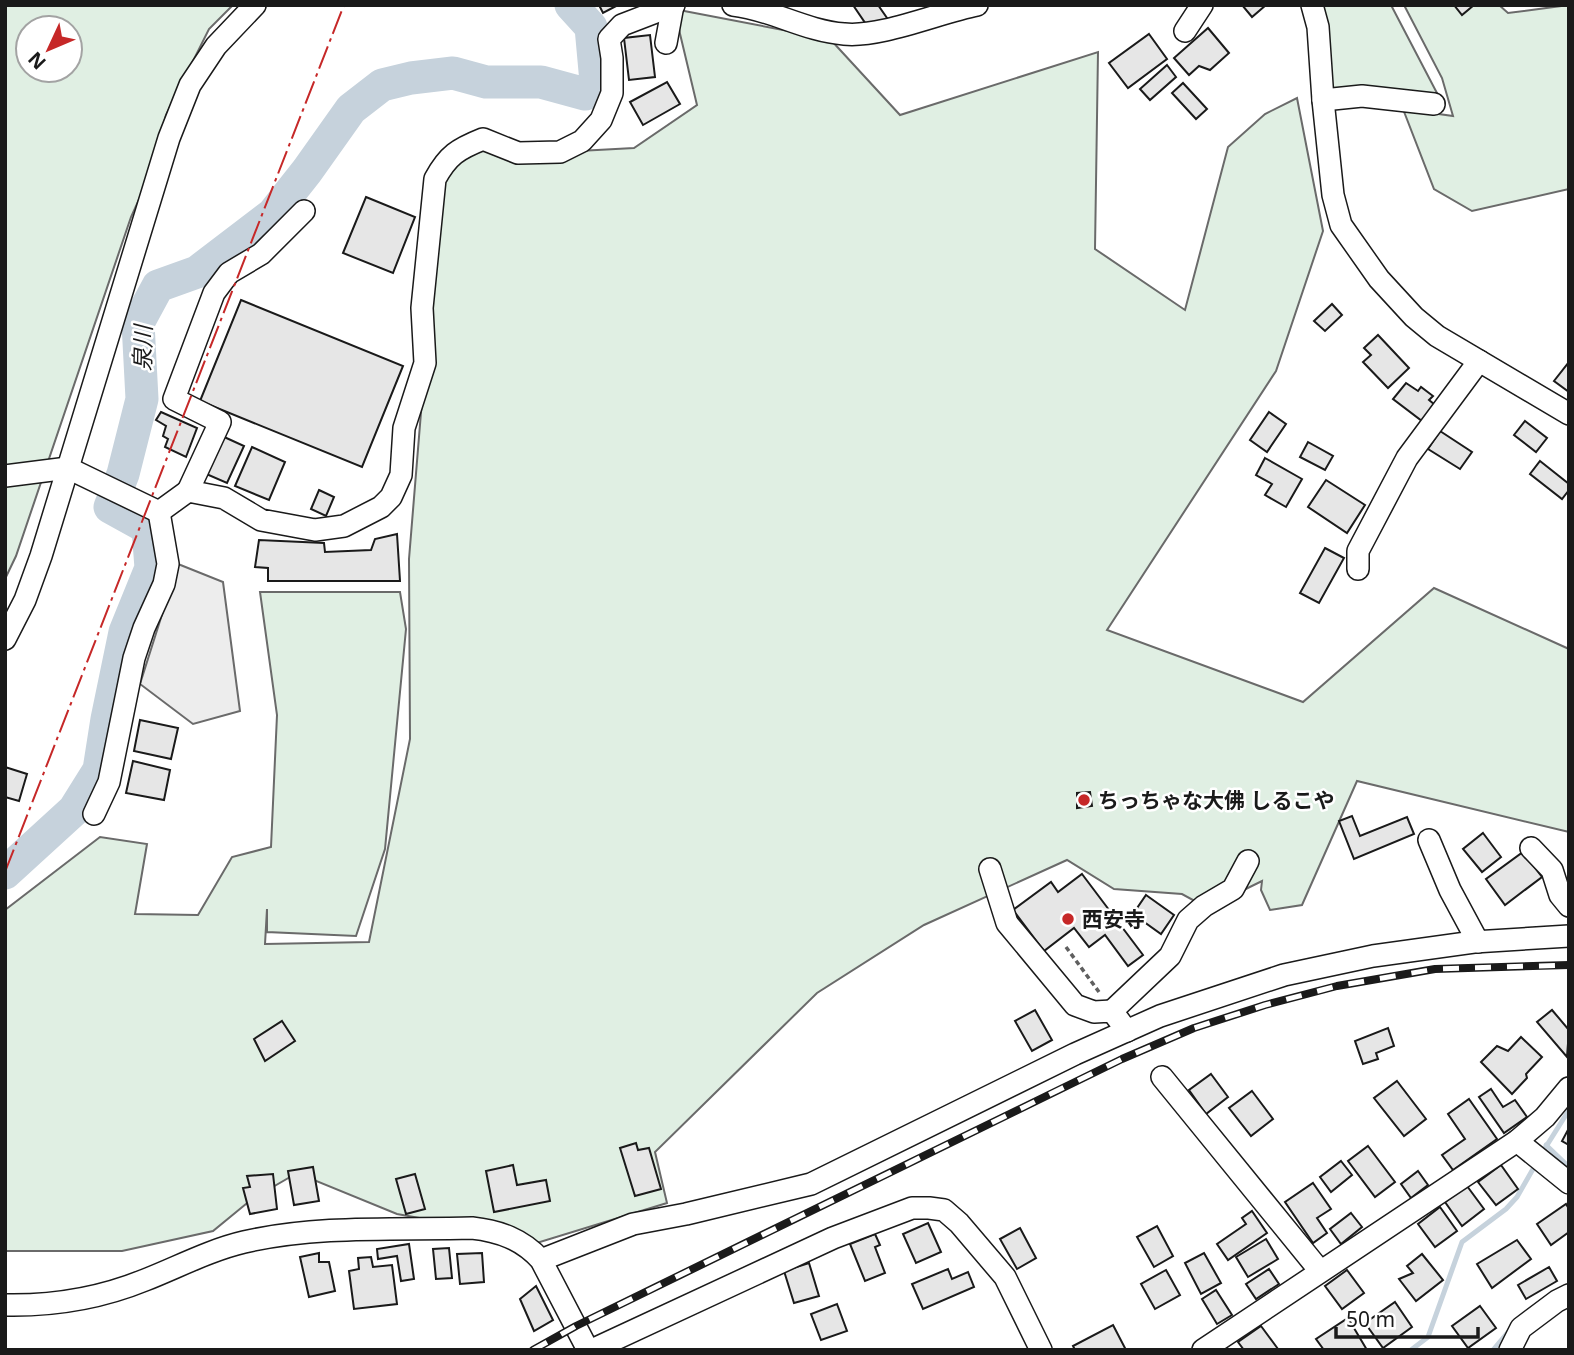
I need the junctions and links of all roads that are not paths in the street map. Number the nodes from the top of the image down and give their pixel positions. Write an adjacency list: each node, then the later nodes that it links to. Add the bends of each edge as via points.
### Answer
1 (255, 5): 14 (street, via 216,47 190,85 169,138)
2 (673, 5): 8 (street); 16 (street, via 622,25 609,39 611,93 601,120 582,141 560,152 518,153 483,139 459,149 444,163 435,179 422,308 425,363 404,428 401,475 391,497 344,526 315,530 261,520 224,498)
3 (733, 5): 4 (street, via 842,34 864,35)
4 (977, 5)
5 (1202, 5): 7 (street)
6 (1312, 5): 9 (street)
7 (1185, 31)
8 (666, 43)
9 (1323, 100): 10 (street, via 1362,96); 12 (street, via 1333,195 1341,225 1378,279 1413,317)
10 (1434, 104)
11 (304, 211): 16 (street, via 261,254 229,273 214,293 174,399 220,422)
12 (1479, 361): 13 (street); 18 (street, via 1407,458 1358,551)
13 (1569, 414)
14 (68, 468): 15 (street); 17 (street); 19 (street, via 25,600)
15 (5, 476)
16 (188, 491): 17 (street)
17 (159, 512): 20 (street, via 168,564 164,584 134,658 108,782)
18 (1358, 569)
19 (5, 639)
20 (94, 814)
21 (1429, 840): 27 (street)
22 (1531, 848): 25 (street, via 1552,870)
23 (1248, 861): 28 (street, via 1233,889 1188,920 1170,956)
24 (990, 869): 28 (street, via 1007,923 1075,1005 1094,1012)
25 (1569, 906)
26 (1569, 936): 27 (street)
27 (1478, 942): 29 (street, via 1373,956 1284,975)
28 (1112, 1011): 29 (street)
29 (1127, 1031): 34 (street, via 811,1184 633,1224)
30 (1162, 1077): 35 (street)
31 (1569, 1088): 32 (street)
32 (1517, 1141): 33 (street); 35 (street)
33 (1569, 1183)
34 (541, 1260): 37 (street, via 495,1230 291,1233 242,1242 96,1297); 38 (street)
35 (1320, 1271): 40 (street)
36 (1569, 1295): 41 (street, via 1521,1328)
37 (5, 1305)
38 (590, 1350): 39 (street, via 833,1238 912,1208 929,1208 944,1210 959,1223 1005,1277)
39 (1041, 1350)
40 (1203, 1350)
41 (1510, 1350)

